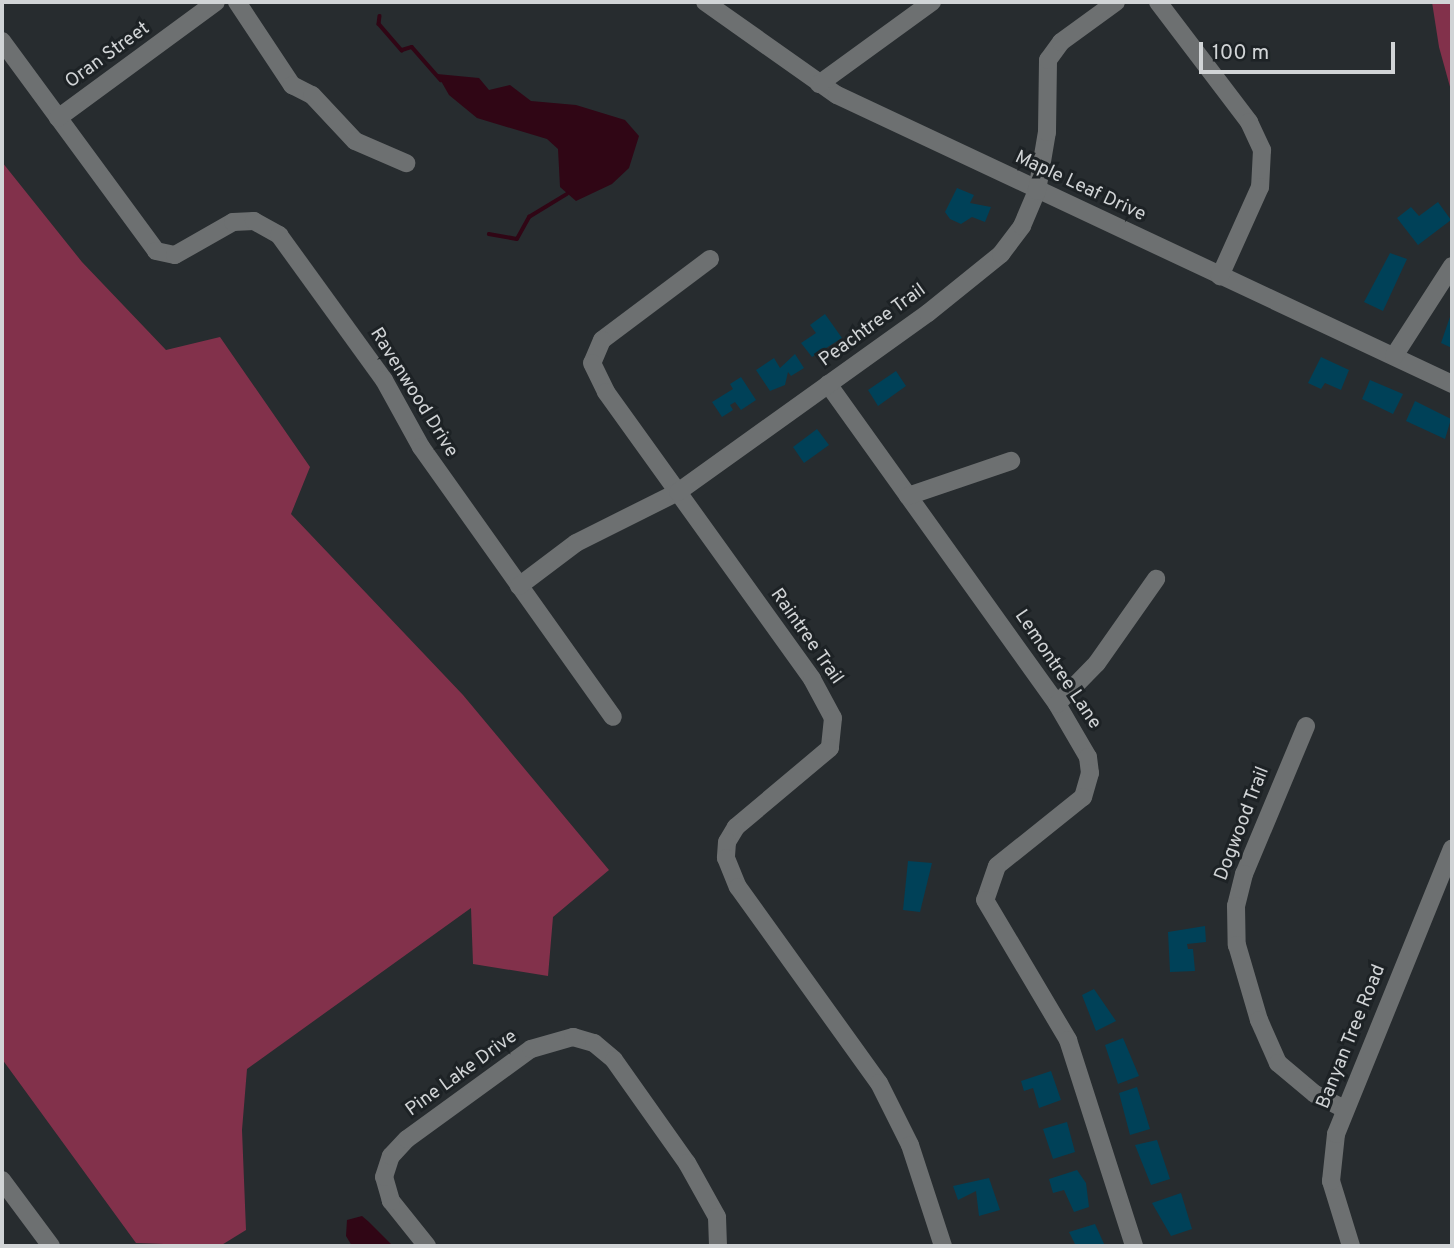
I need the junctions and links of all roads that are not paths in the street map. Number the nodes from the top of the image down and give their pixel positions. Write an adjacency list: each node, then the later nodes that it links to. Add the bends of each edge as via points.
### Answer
1 (216, 2): 9 (street, Oran Street)
2 (237, 2): 10 (street, via 293,86 312,95 355,141)
3 (705, 2): 8 (street, Maple Leaf Drive)
4 (932, 2): 8 (street)
5 (1116, 2): 11 (street, Peachtree Trail, via 1061,42 1048,60 1047,132)
6 (1158, 2): 14 (street, via 1249,122 1262,150 1260,187)
7 (2, 41): 9 (street)
8 (819, 84): 11 (street, Maple Leaf Drive)
9 (58, 118): 22 (street, Ravenwood Drive, via 151,247 166,256 186,250 233,222 254,221 279,236 384,380 421,447)
10 (406, 163)
11 (1037, 191): 14 (street, Maple Leaf Drive); 16 (street, Peachtree Trail, via 1022,226 982,272)
12 (710, 259): 19 (street, Raintree Trail, via 602,340 592,355 595,374 606,392)
13 (1452, 266): 15 (street)
14 (1220, 276): 15 (street, Maple Leaf Drive)
15 (1394, 356): 17 (street, Maple Leaf Drive)
16 (828, 384): 19 (street, Peachtree Trail); 20 (street, Lemontree Lane)
17 (1452, 384)
18 (1012, 461): 20 (street)
19 (678, 492): 22 (street, Peachtree Trail, via 576,543); 32 (street, Raintree Trail, via 812,679 835,729 822,758 729,837 725,852 730,870 879,1083 909,1144)
20 (908, 496): 23 (street, Lemontree Lane)
21 (1156, 579): 23 (street, via 1097,663)
22 (519, 586): 24 (street, Ravenwood Drive)
23 (1057, 704): 33 (street, Lemontree Lane, via 1088,757 1087,790 1072,809 997,866 985,900 1068,1040)
24 (613, 717)
25 (1306, 726): 27 (street, Dogwood Trail, via 1244,874 1235,926 1241,964 1269,1048 1295,1080)
26 (1452, 850): 27 (street, Banyan Tree Road)
27 (1344, 1109): 34 (street, Banyan Tree Road, via 1331,1158 1331,1181)
28 (2, 1180): 30 (street)
29 (418, 1243): 31 (street, Pine Lake Drive, via 385,1186 385,1169 397,1148 531,1049 573,1037 604,1050 649,1109 708,1198 717,1217)
30 (51, 1246)
31 (718, 1246)
32 (943, 1246)
33 (1134, 1246)
34 (1351, 1246)

